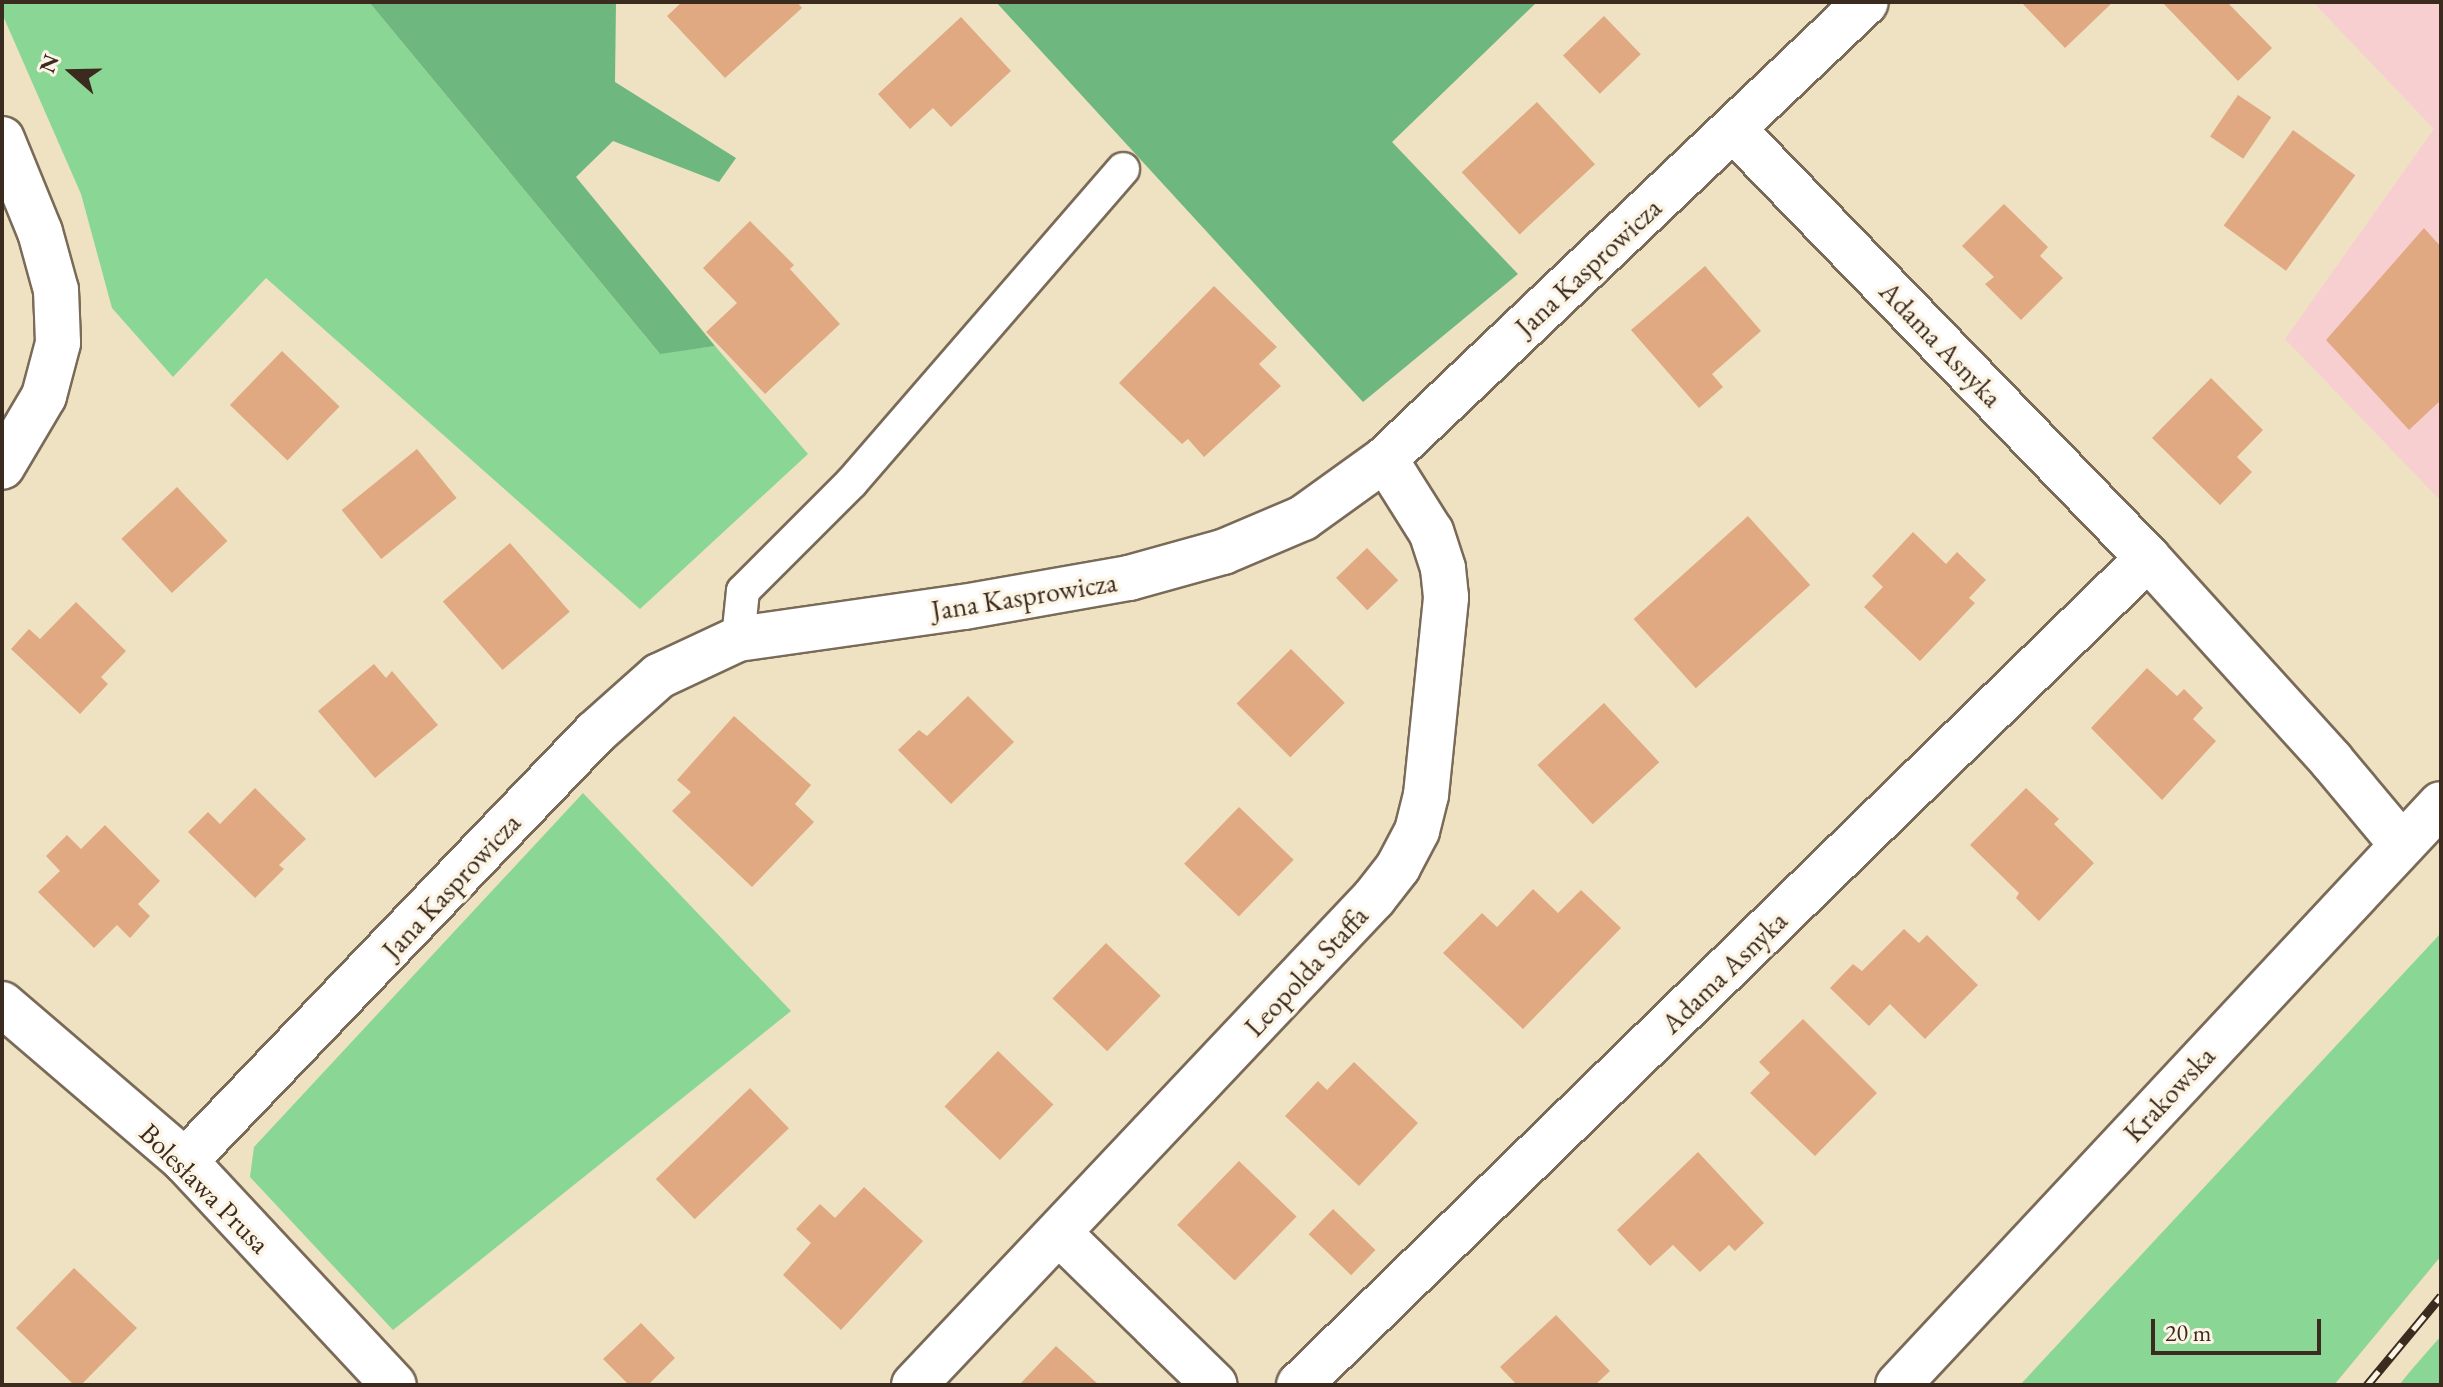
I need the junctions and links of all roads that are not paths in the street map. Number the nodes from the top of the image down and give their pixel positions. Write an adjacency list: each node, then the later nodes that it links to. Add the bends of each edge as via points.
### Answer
1 (1866, 2): 2 (street, Jana Kasprowicza)
2 (1734, 130): 5 (street, Jana Kasprowicza); 7 (street, Adama Asnyka)
3 (2, 139): 6 (street, via 40,232 56,290 58,343 44,396)
4 (1123, 169): 8 (lane, via 852,482 743,591)
5 (1385, 459): 8 (street, Jana Kasprowicza, via 1303,518 1223,552 1129,578); 13 (street, Leopolda Staffa, via 1431,532 1446,597 1426,795 1417,831 1374,898)
6 (2, 467)
7 (2148, 558): 10 (street, Adama Asnyka); 17 (street, Adama Asnyka)
8 (738, 639): 12 (street, Jana Kasprowicza, via 659,676 595,733)
9 (2441, 804): 10 (street, Krakowska)
10 (2402, 845): 18 (street, Krakowska)
11 (2, 1004): 12 (street, Bolesława Prusa)
12 (185, 1161): 14 (street, Bolesława Prusa)
13 (1060, 1234): 15 (street, Leopolda Staffa); 16 (street)
14 (394, 1385)
15 (914, 1385)
16 (1215, 1385)
17 (1299, 1385)
18 (1898, 1385)

